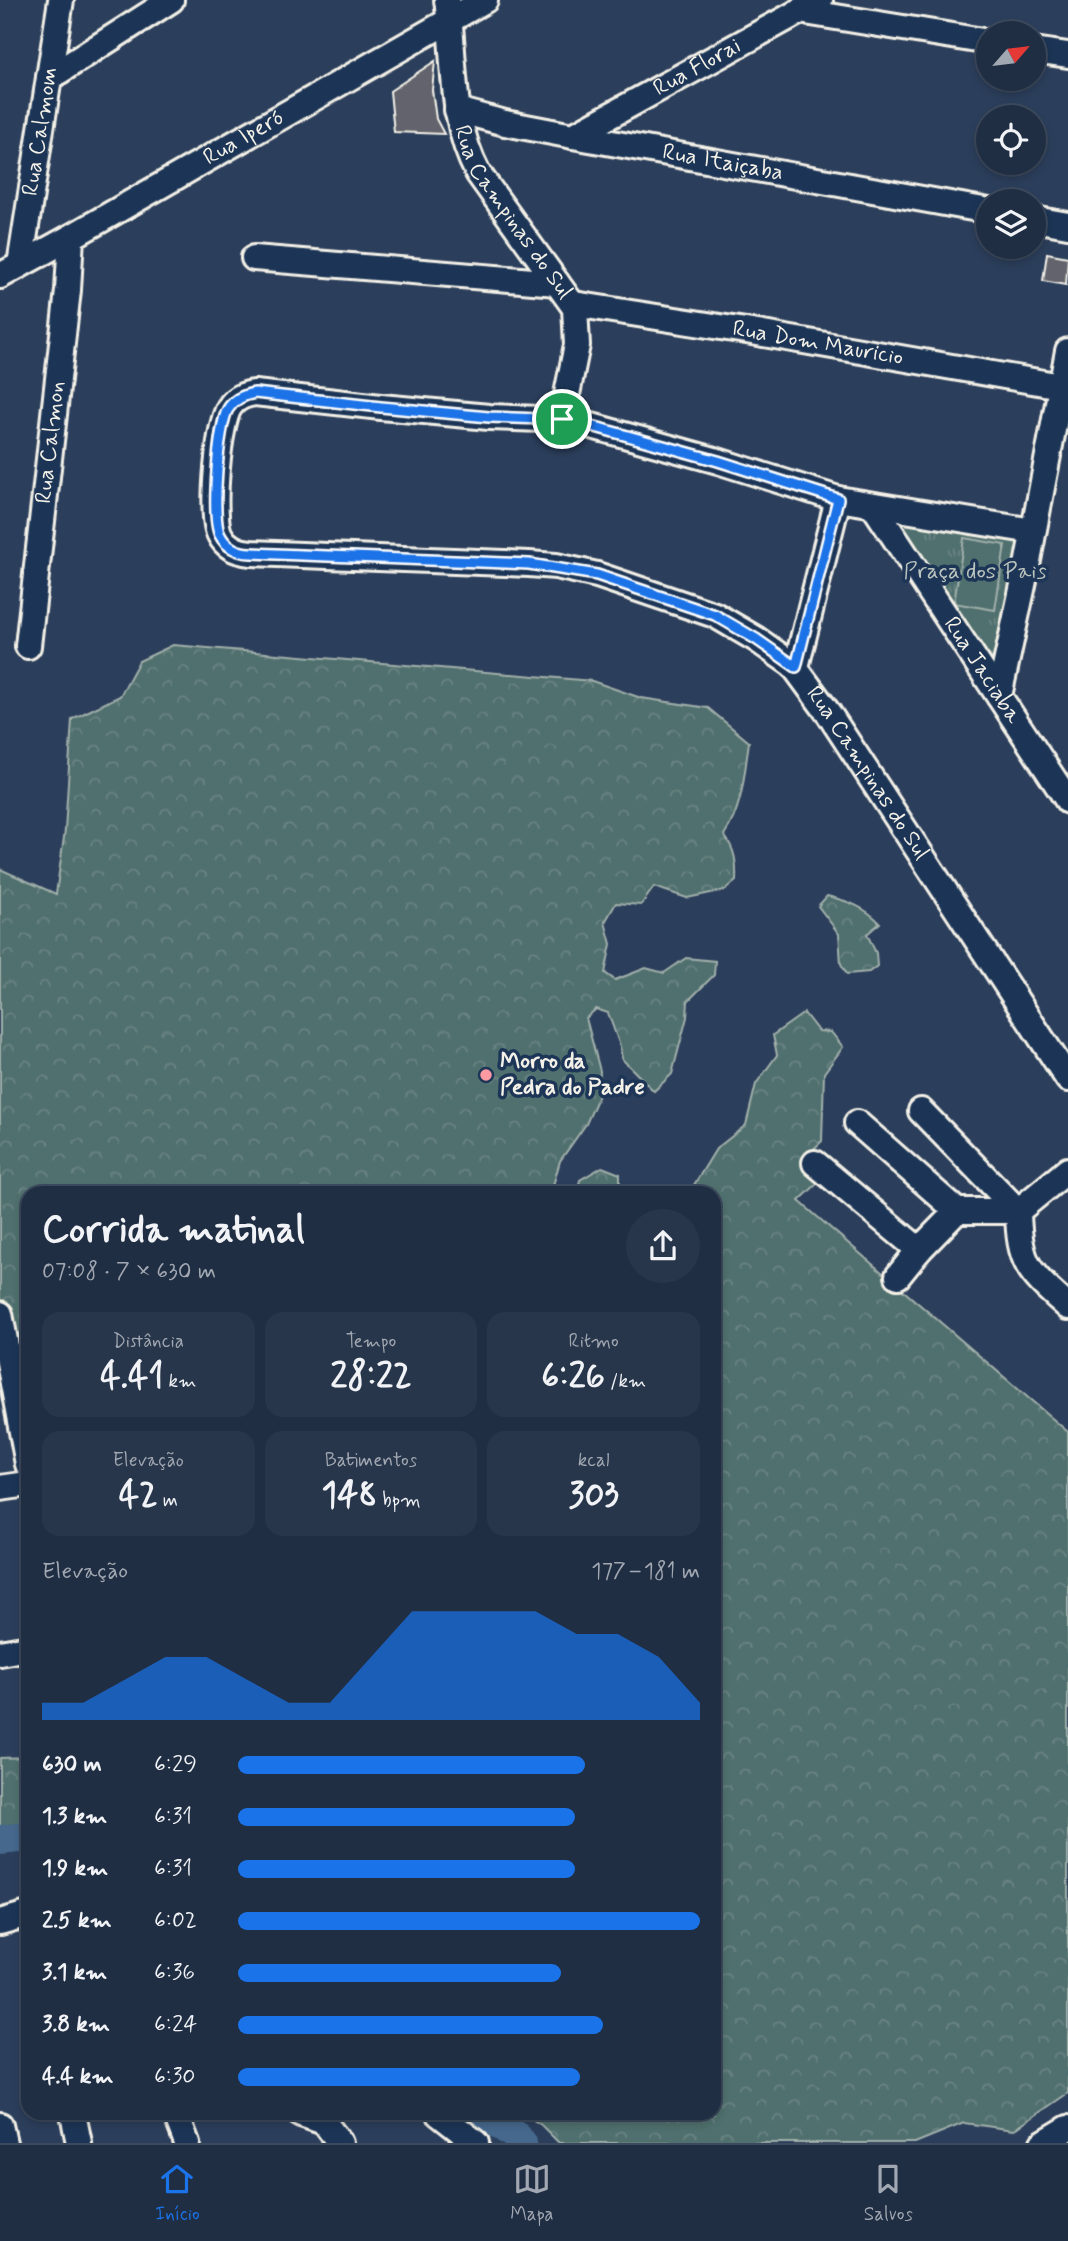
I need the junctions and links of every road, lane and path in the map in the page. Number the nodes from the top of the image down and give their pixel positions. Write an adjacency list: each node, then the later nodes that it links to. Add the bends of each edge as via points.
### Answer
1 (61, 0): 9 (street, Rua Calmom)
2 (171, 0): 9 (street)
3 (485, 0): 5 (street, Rua Iperó)
4 (809, 6): 6 (street); 11 (street, Rua Florai)
5 (447, 10): 10 (street, Rua Campinas do Sul); 15 (street, Rua Iperó)
6 (976, 39)
7 (1046, 52): 8 (street)
8 (1068, 55)
9 (49, 78): 17 (street, Rua Calmom)
10 (457, 110): 11 (street, Rua Itaiçaba); 18 (street, Rua Campinas do Sul, via 468,155 478,173)
11 (573, 136): 12 (street, Rua Itaiçaba)
12 (976, 209)
13 (1046, 221): 14 (street)
14 (1068, 225)
15 (71, 237): 17 (street, Rua Iperó); 26 (street, Rua Calmon)
16 (254, 258): 18 (street)
17 (10, 270)
18 (557, 283): 19 (street, Rua Campinas do Sul)
19 (574, 304): 21 (street, Rua Dom Mauricio); 22 (street, Rua Campinas do Sul, via 577,345)
20 (1068, 351): 21 (street)
21 (1061, 386): 25 (street)
22 (562, 419): 23 (street); 27 (street, Rua Campinas do Sul, via 489,417 246,394 233,402 220,435 218,532 233,549 251,553 529,564 597,575 715,615)
23 (838, 499): 24 (street); 27 (street)
24 (873, 505): 25 (street); 28 (street, Rua Jaciaba)
25 (1033, 531): 28 (street)
26 (28, 646)
27 (796, 667): 30 (street, Rua Campinas do Sul)
28 (999, 696): 29 (street, Rua Jaciaba)
29 (1068, 801)
30 (1066, 1072)
31 (921, 1111): 36 (street)
32 (857, 1123): 35 (street)
33 (815, 1163): 37 (street)
34 (1068, 1170): 36 (street)
35 (957, 1211): 36 (street); 37 (street)
36 (1018, 1211): 39 (street, via 1024,1259)
37 (919, 1250): 38 (street)
38 (898, 1276)
39 (1068, 1307)
40 (0, 1314): 41 (street)
41 (21, 1426)
42 (21, 1485): 43 (street)
43 (0, 1488)
44 (21, 1649): 45 (street)
45 (0, 1653)
46 (21, 1916): 47 (street)
47 (0, 1922)
48 (74, 2120): 56 (street)
49 (178, 2120): 57 (street)
50 (319, 2120): 58 (street)
51 (447, 2120): 59 (street)
52 (0, 2125): 55 (street)
53 (1068, 2128): 54 (street)
54 (1045, 2142)
55 (4, 2143)
56 (79, 2143)
57 (187, 2143)
58 (340, 2143)
59 (476, 2143)

